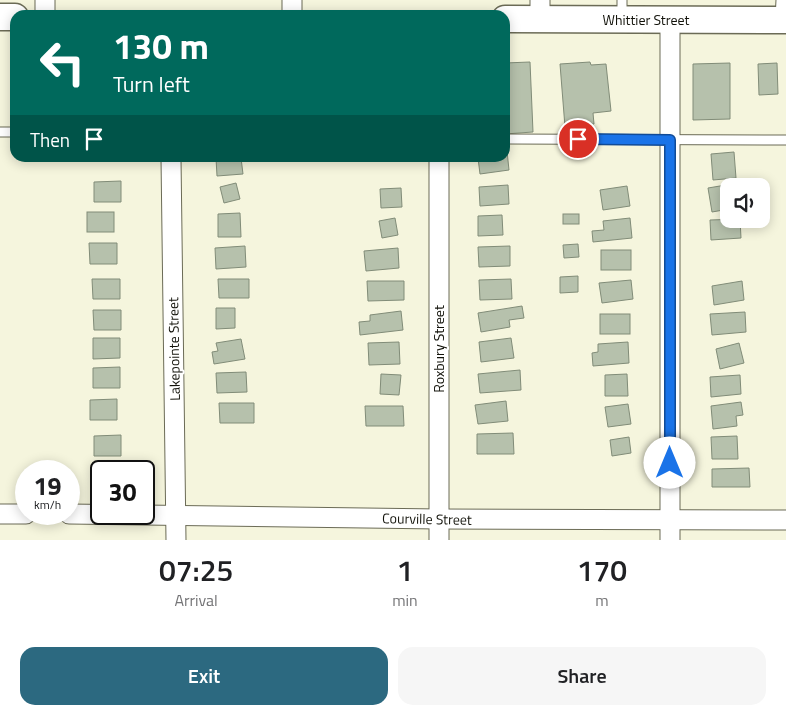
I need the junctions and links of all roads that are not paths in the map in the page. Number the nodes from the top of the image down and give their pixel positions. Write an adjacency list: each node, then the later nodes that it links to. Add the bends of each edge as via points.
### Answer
1 (786, 0): 6 (street)
2 (540, 10): 3 (street, Whittier Street); 4 (street, Whittier Street)
3 (622, 10): 5 (street, Whittier Street)
4 (510, 18)
5 (670, 20): 6 (street, Whittier Street); 8 (street)
6 (786, 20)
7 (510, 139): 8 (lane)
8 (670, 140): 9 (lane); 17 (street)
9 (786, 140)
10 (171, 162): 15 (street, Lakepointe Street)
11 (440, 162): 16 (street, Roxbury Street)
12 (0, 514): 13 (street)
13 (15, 514)
14 (80, 514): 15 (street, Courville Street)
15 (176, 514): 16 (street, Courville Street); 19 (street, Lakepointe Street)
16 (439, 519): 17 (street, Courville Street); 20 (street, Roxbury Street)
17 (670, 520): 18 (street, Courville Street); 21 (street)
18 (786, 520)
19 (176, 540)
20 (439, 540)
21 (670, 540)

